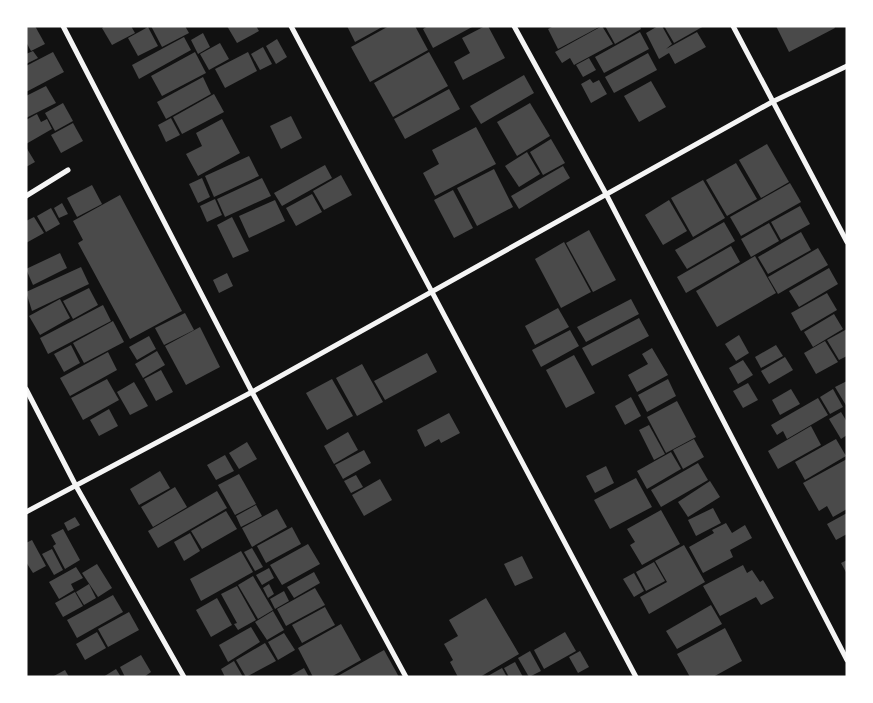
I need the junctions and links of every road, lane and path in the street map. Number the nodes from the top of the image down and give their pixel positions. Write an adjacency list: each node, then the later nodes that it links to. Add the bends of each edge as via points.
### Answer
1 (63, 26): 13 (street)
2 (291, 26): 11 (street)
3 (514, 26): 8 (street)
4 (733, 26): 6 (street)
5 (847, 66): 6 (street)
6 (772, 102): 8 (street); 10 (street)
7 (68, 170): 9 (street)
8 (606, 194): 11 (street); 16 (street)
9 (26, 196)
10 (847, 242)
11 (431, 292): 13 (street); 19 (street)
12 (26, 389): 14 (street)
13 (252, 392): 14 (street); 18 (street)
14 (76, 486): 15 (street); 17 (street)
15 (26, 512)
16 (847, 660)
17 (184, 677)
18 (406, 677)
19 (636, 677)

